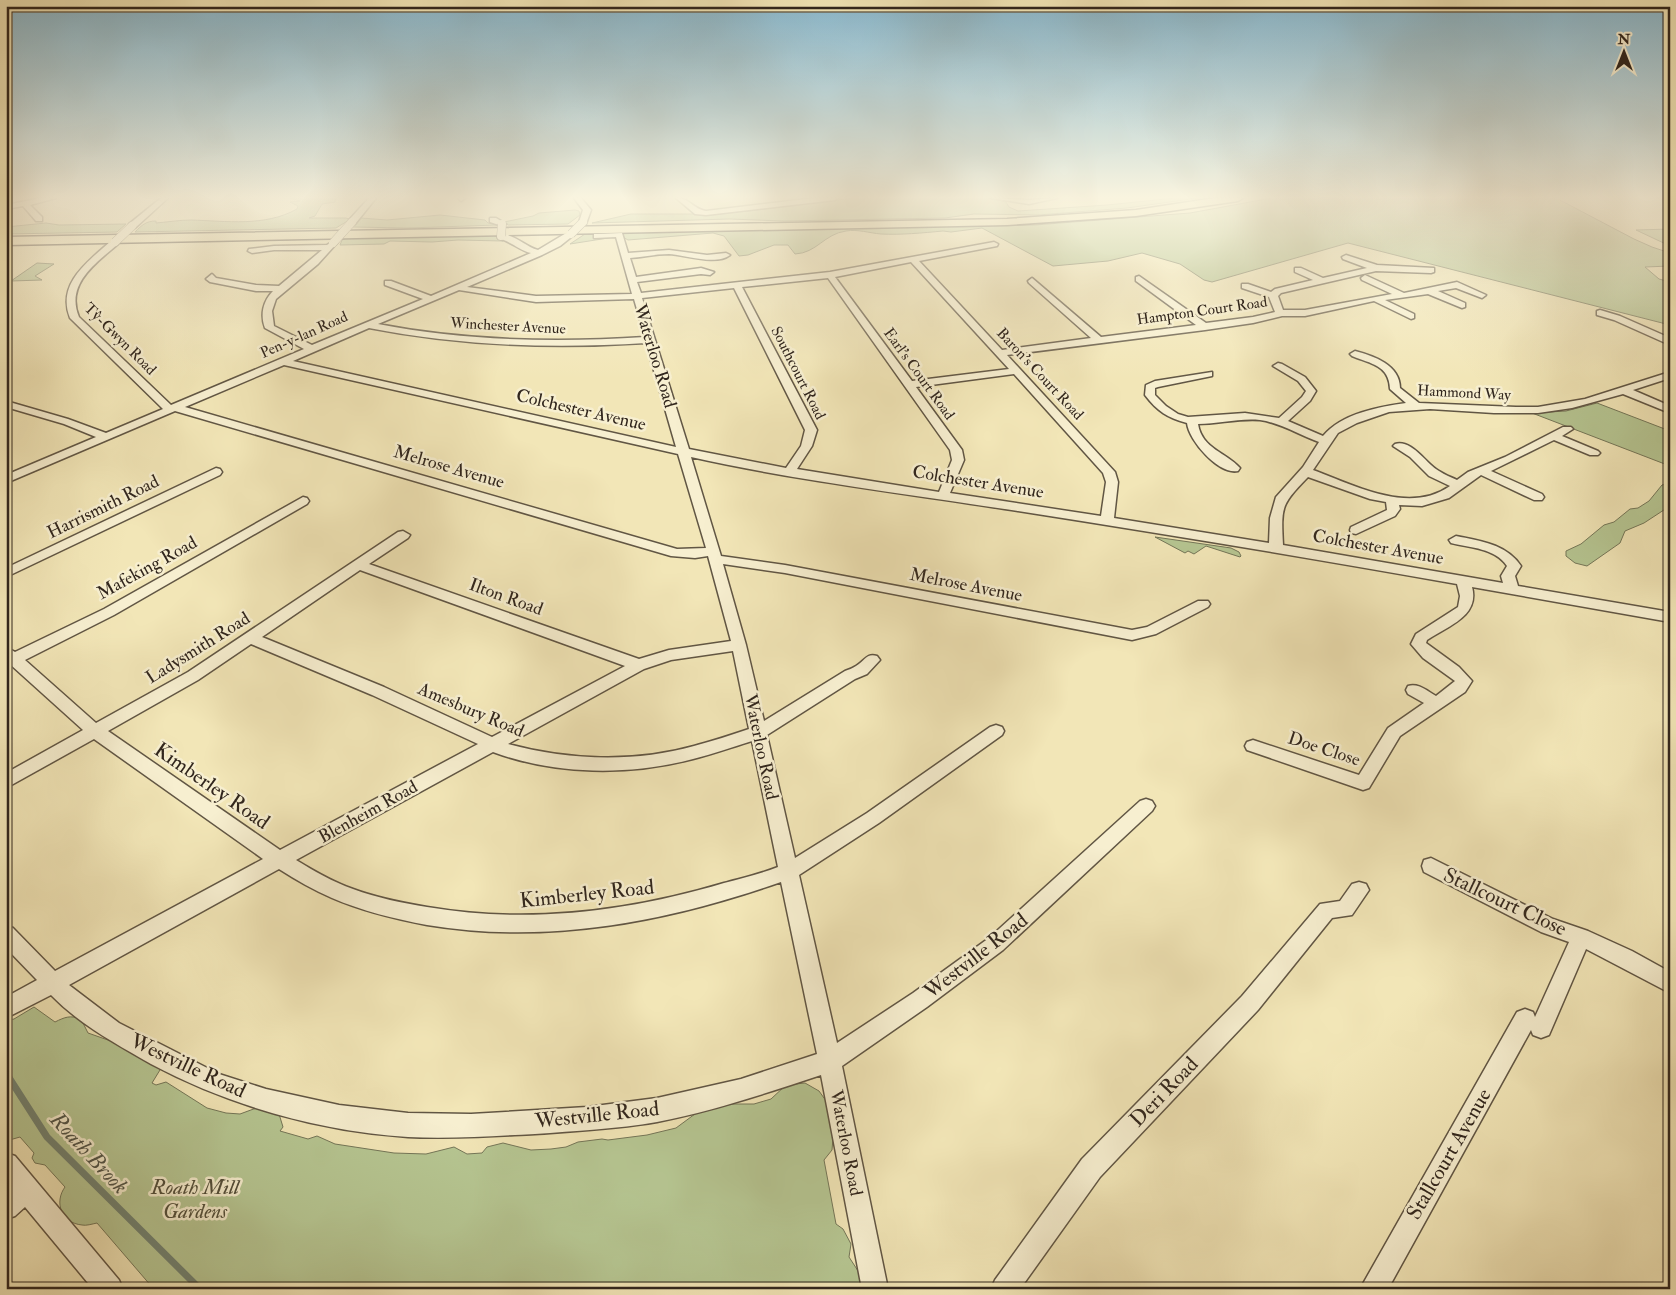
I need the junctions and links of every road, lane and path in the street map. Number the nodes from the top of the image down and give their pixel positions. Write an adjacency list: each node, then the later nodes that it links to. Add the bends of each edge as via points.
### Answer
1 (98, 258): 52 (street, Tŷ-Gwyn Road, bridge, via 75,283 70,296 71,312)
2 (319, 258): 23 (street)
3 (526, 258): 22 (street, Pen-y-lan Road)
4 (626, 258): 16 (street, Waterloo Road)
5 (922, 258): 7 (street)
6 (1350, 258): 8 (street)
7 (914, 260): 12 (street); 41 (street, Baron's Court Road)
8 (1376, 268): 10 (street); 17 (street, Hampton Court Road)
9 (1298, 270): 17 (street)
10 (1431, 270)
11 (710, 272): 16 (street)
12 (830, 275): 20 (street); 48 (street, Earl's Court Road)
13 (212, 277): 23 (street, via 210,279 246,286)
14 (1365, 278): 28 (street)
15 (1140, 279): 36 (street)
16 (632, 280): 27 (street, Waterloo Road)
17 (1320, 280): 25 (street, Hampton Court Road, via 1282,289)
18 (1032, 281): 38 (street)
19 (388, 283): 29 (street)
20 (738, 286): 27 (street); 66 (street, Southcourt Road, via 812,433)
21 (1246, 286): 25 (street)
22 (456, 287): 27 (street, via 536,298); 29 (street, Pen-y-lan Road)
23 (281, 289): 40 (street, via 269,301 268,326)
24 (1430, 291): 26 (street, via 1457,285); 28 (street); 31 (street)
25 (1273, 295): 32 (street, Hampton Court Road)
26 (1482, 295)
27 (637, 296): 37 (street, Waterloo Road)
28 (1404, 296): 30 (street)
29 (429, 298): 35 (street, Pen-y-lan Road)
30 (1375, 299): 32 (street, via 1305,313); 34 (street)
31 (1462, 305)
32 (1280, 313): 36 (street, Hampton Court Road, via 1267,318)
33 (1600, 313): 39 (street)
34 (1411, 316)
35 (366, 324): 37 (street, Winchester Avenue, via 487,342 571,344); 40 (street, Pen-y-lan Road)
36 (1205, 327): 38 (street, Hampton Court Road)
37 (649, 340): 61 (street, Waterloo Road)
38 (1099, 340): 41 (street, Hampton Court Road)
39 (1670, 342)
40 (312, 349): 43 (street, Pen-y-lan Road)
41 (1000, 353): 45 (street, Baron's Court Road)
42 (1355, 354): 50 (street, via 1389,372 1395,380 1395,389)
43 (285, 362): 52 (street, Pen-y-lan Road); 61 (street, Colchester Avenue)
44 (1278, 366): 55 (street, via 1288,370 1312,391)
45 (1016, 371): 48 (street); 74 (street, Baron's Court Road, via 1109,472 1112,482)
46 (1208, 374): 54 (street, via 1169,380 1150,387 1150,394 1164,410)
47 (1670, 375): 49 (street, Hammond Way)
48 (909, 386): 70 (street, Earl's Court Road, via 958,456)
49 (1623, 390): 50 (street, Hammond Way, via 1571,406 1538,410); 53 (street)
50 (1415, 405): 59 (street, Hammond Way, via 1385,410 1352,421)
51 (9, 406): 58 (street)
52 (173, 409): 58 (street, Pen-y-lan Road); 79 (street, Melrose Avenue, via 676,553)
53 (1670, 410)
54 (1192, 421): 55 (street, via 1250,416); 63 (street, via 1193,433 1199,441)
55 (1280, 423): 59 (street)
56 (1567, 429): 57 (street)
57 (1553, 436): 62 (street); 64 (street)
58 (107, 437): 68 (street, Pen-y-lan Road)
59 (1326, 441): 67 (street, Hammond Way)
60 (1399, 446): 69 (street, via 1414,454 1428,469)
61 (684, 453): 66 (street, Colchester Avenue); 79 (street, Waterloo Road)
62 (1594, 453)
63 (1234, 468)
64 (1481, 471): 69 (street); 71 (street)
65 (216, 472): 81 (street, Harrismith Road)
66 (789, 472): 70 (street, Colchester Avenue)
67 (1306, 472): 72 (street); 78 (street, Hammond Way, via 1286,491 1276,510)
68 (6, 480)
69 (1458, 485): 72 (street, via 1445,496 1430,501)
70 (943, 496): 74 (street, Colchester Avenue)
71 (1538, 497)
72 (1392, 500): 75 (street, via 1394,509 1391,513)
73 (303, 501): 88 (street, Mafeking Road, via 109,612)
74 (1107, 521): 78 (street, Colchester Avenue)
75 (1356, 530)
76 (403, 535): 80 (street, Ladysmith Road)
77 (1456, 540): 83 (street, via 1485,546 1507,557 1514,566 1508,576)
78 (1276, 548): 82 (street, Colchester Avenue)
79 (714, 556): 84 (street, Melrose Avenue, via 1132,634 1151,631); 87 (street, Waterloo Road)
80 (360, 566): 86 (street, Ladysmith Road); 90 (street, Ilton Road)
81 (6, 573)
82 (1463, 581): 83 (street, Colchester Avenue); 92 (street, Doe Close, via 1467,605 1420,638 1418,644 1426,653 1457,672 1464,681)
83 (1512, 590): 85 (street, Colchester Avenue)
84 (1203, 604)
85 (1670, 617)
86 (251, 638): 93 (street, Ladysmith Road, via 193,676); 96 (street, Amesbury Road, via 378,691)
87 (739, 645): 90 (street, Blenheim Road, via 669,655); 95 (street, Waterloo Road)
88 (9, 658): 93 (street, Kimberley Road)
89 (872, 660): 95 (street, Amesbury Road, via 862,670)
90 (639, 665): 96 (street, Blenheim Road)
91 (1414, 690): 92 (street)
92 (1436, 703): 97 (street, Doe Close, via 1394,732 1363,783)
93 (95, 731): 98 (street, Ladysmith Road); 100 (street, Kimberley Road)
94 (996, 731): 102 (street, Kimberley Road, via 879,814)
95 (759, 732): 96 (street, Amesbury Road, via 694,753 630,763 536,758); 102 (street, Waterloo Road)
96 (492, 744): 100 (street, Blenheim Road)
97 (1253, 746)
98 (6, 781)
99 (1146, 806): 110 (street, Westville Road, via 996,944)
100 (279, 860): 102 (street, Kimberley Road, via 333,889 383,906 462,921 520,924 557,924 657,911); 106 (street, Blenheim Road)
101 (1431, 866): 105 (street, Stallcourt Close, via 1548,926)
102 (788, 871): 110 (street, Waterloo Road)
103 (1359, 890): 116 (street, Deri Road, via 1345,909 1327,910 1250,1003 1091,1168)
104 (6, 934): 106 (street, Westville Road)
105 (1581, 937): 107 (street, Stallcourt Close); 109 (street, Stallcourt Close)
106 (53, 983): 108 (street, Blenheim Road); 110 (street, Westville Road, via 111,1030 216,1084 339,1117 408,1124 471,1126 587,1119 657,1110 741,1090)
107 (1670, 983)
108 (6, 1008)
109 (1533, 1024): 117 (street, Stallcourt Avenue)
110 (830, 1061): 115 (street, Waterloo Road)
111 (6, 1165): 112 (street)
112 (27, 1189): 113 (street); 114 (street)
113 (6, 1207)
114 (110, 1289)
115 (875, 1289)
116 (1004, 1289)
117 (1373, 1289)

